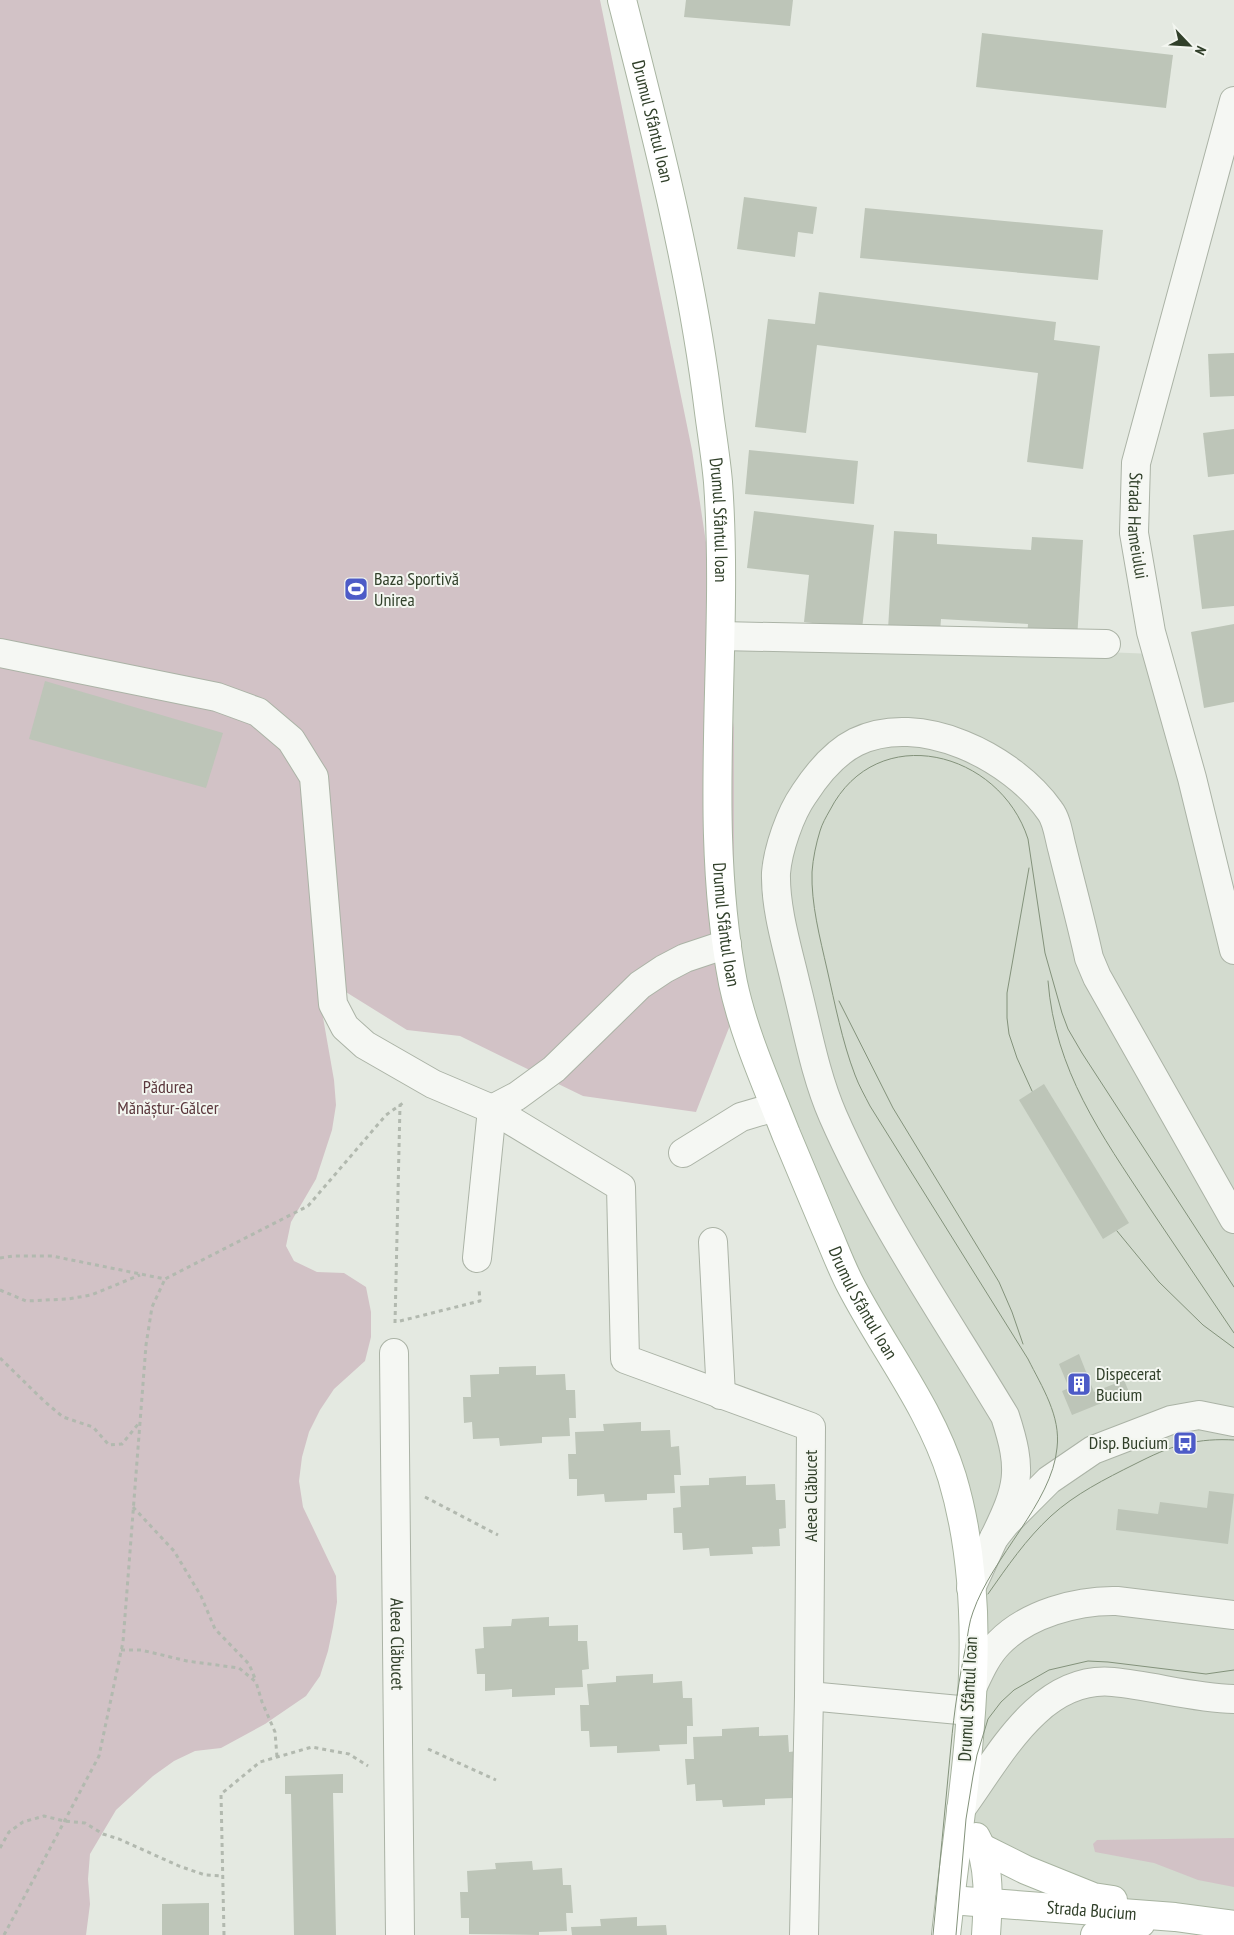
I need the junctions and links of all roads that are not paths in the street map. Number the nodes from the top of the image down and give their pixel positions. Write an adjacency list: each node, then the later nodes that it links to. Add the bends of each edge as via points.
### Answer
1 (622, 0): 3 (main road, Drumul Sfântul Ioan, via 691,289 718,479)
2 (1234, 101): 7 (street, Strada Hameiului, via 1136,464 1134,533 1151,632 1192,778)
3 (721, 636): 4 (street); 6 (main road, Drumul Sfântul Ioan, via 718,814 721,900)
4 (1106, 644)
5 (0, 653): 9 (street, via 217,697 258,712 291,740 314,777 334,1004 345,1027 365,1045 433,1084)
6 (727, 944): 8 (main road, Drumul Sfântul Ioan, via 741,1014); 9 (street, via 685,958 640,985 554,1069 536,1084)
7 (1234, 950)
8 (775, 1107): 10 (street, via 741,1117); 18 (main road, Drumul Sfântul Ioan, via 848,1280 936,1435 951,1473 964,1523)
9 (492, 1109): 13 (street); 15 (street, Aleea Clăbucet, via 621,1187 625,1359)
10 (683, 1153)
11 (1234, 1219): 17 (street, via 1097,977 1053,813 1031,788 1005,767 947,740 920,733 898,732 856,742 836,756 796,805 785,836 776,871 786,943 814,1057 832,1114 879,1209 1005,1416 1017,1470 1008,1510)
12 (714, 1242): 15 (street)
13 (477, 1258)
14 (394, 1353): 29 (street, Aleea Clăbucet)
15 (722, 1395): 20 (street, Aleea Clăbucet, via 811,1427)
16 (1234, 1422): 17 (street, via 1199,1415 1171,1420 1093,1450 1049,1480)
17 (994, 1538): 18 (street)
18 (971, 1588): 21 (main road, Drumul Sfântul Ioan)
19 (1234, 1615): 21 (street, via 1117,1601 1077,1604 1054,1610 1020,1627 999,1643 987,1659)
20 (809, 1696): 21 (street); 30 (street, Aleea Clăbucet)
21 (972, 1699): 23 (main road, Drumul Sfântul Ioan)
22 (1234, 1699): 23 (street, via 1112,1682 1076,1687 1040,1707 1020,1726)
23 (961, 1809): 24 (main road); 25 (main road, Drumul Sfântul Ioan)
24 (982, 1848): 26 (main road); 27 (main road, via 1093,1897 1131,1904)
25 (950, 1900): 26 (main road, Strada Bucium); 31 (main road, Drumul Sfântul Ioan)
26 (988, 1903): 27 (main road, Strada Bucium); 32 (main road)
27 (1175, 1918): 28 (main road, Strada Bucium); 33 (main road, via 1122,1926)
28 (1234, 1925)
29 (400, 1935)
30 (804, 1935)
31 (946, 1935)
32 (986, 1935)
33 (1095, 1935)

